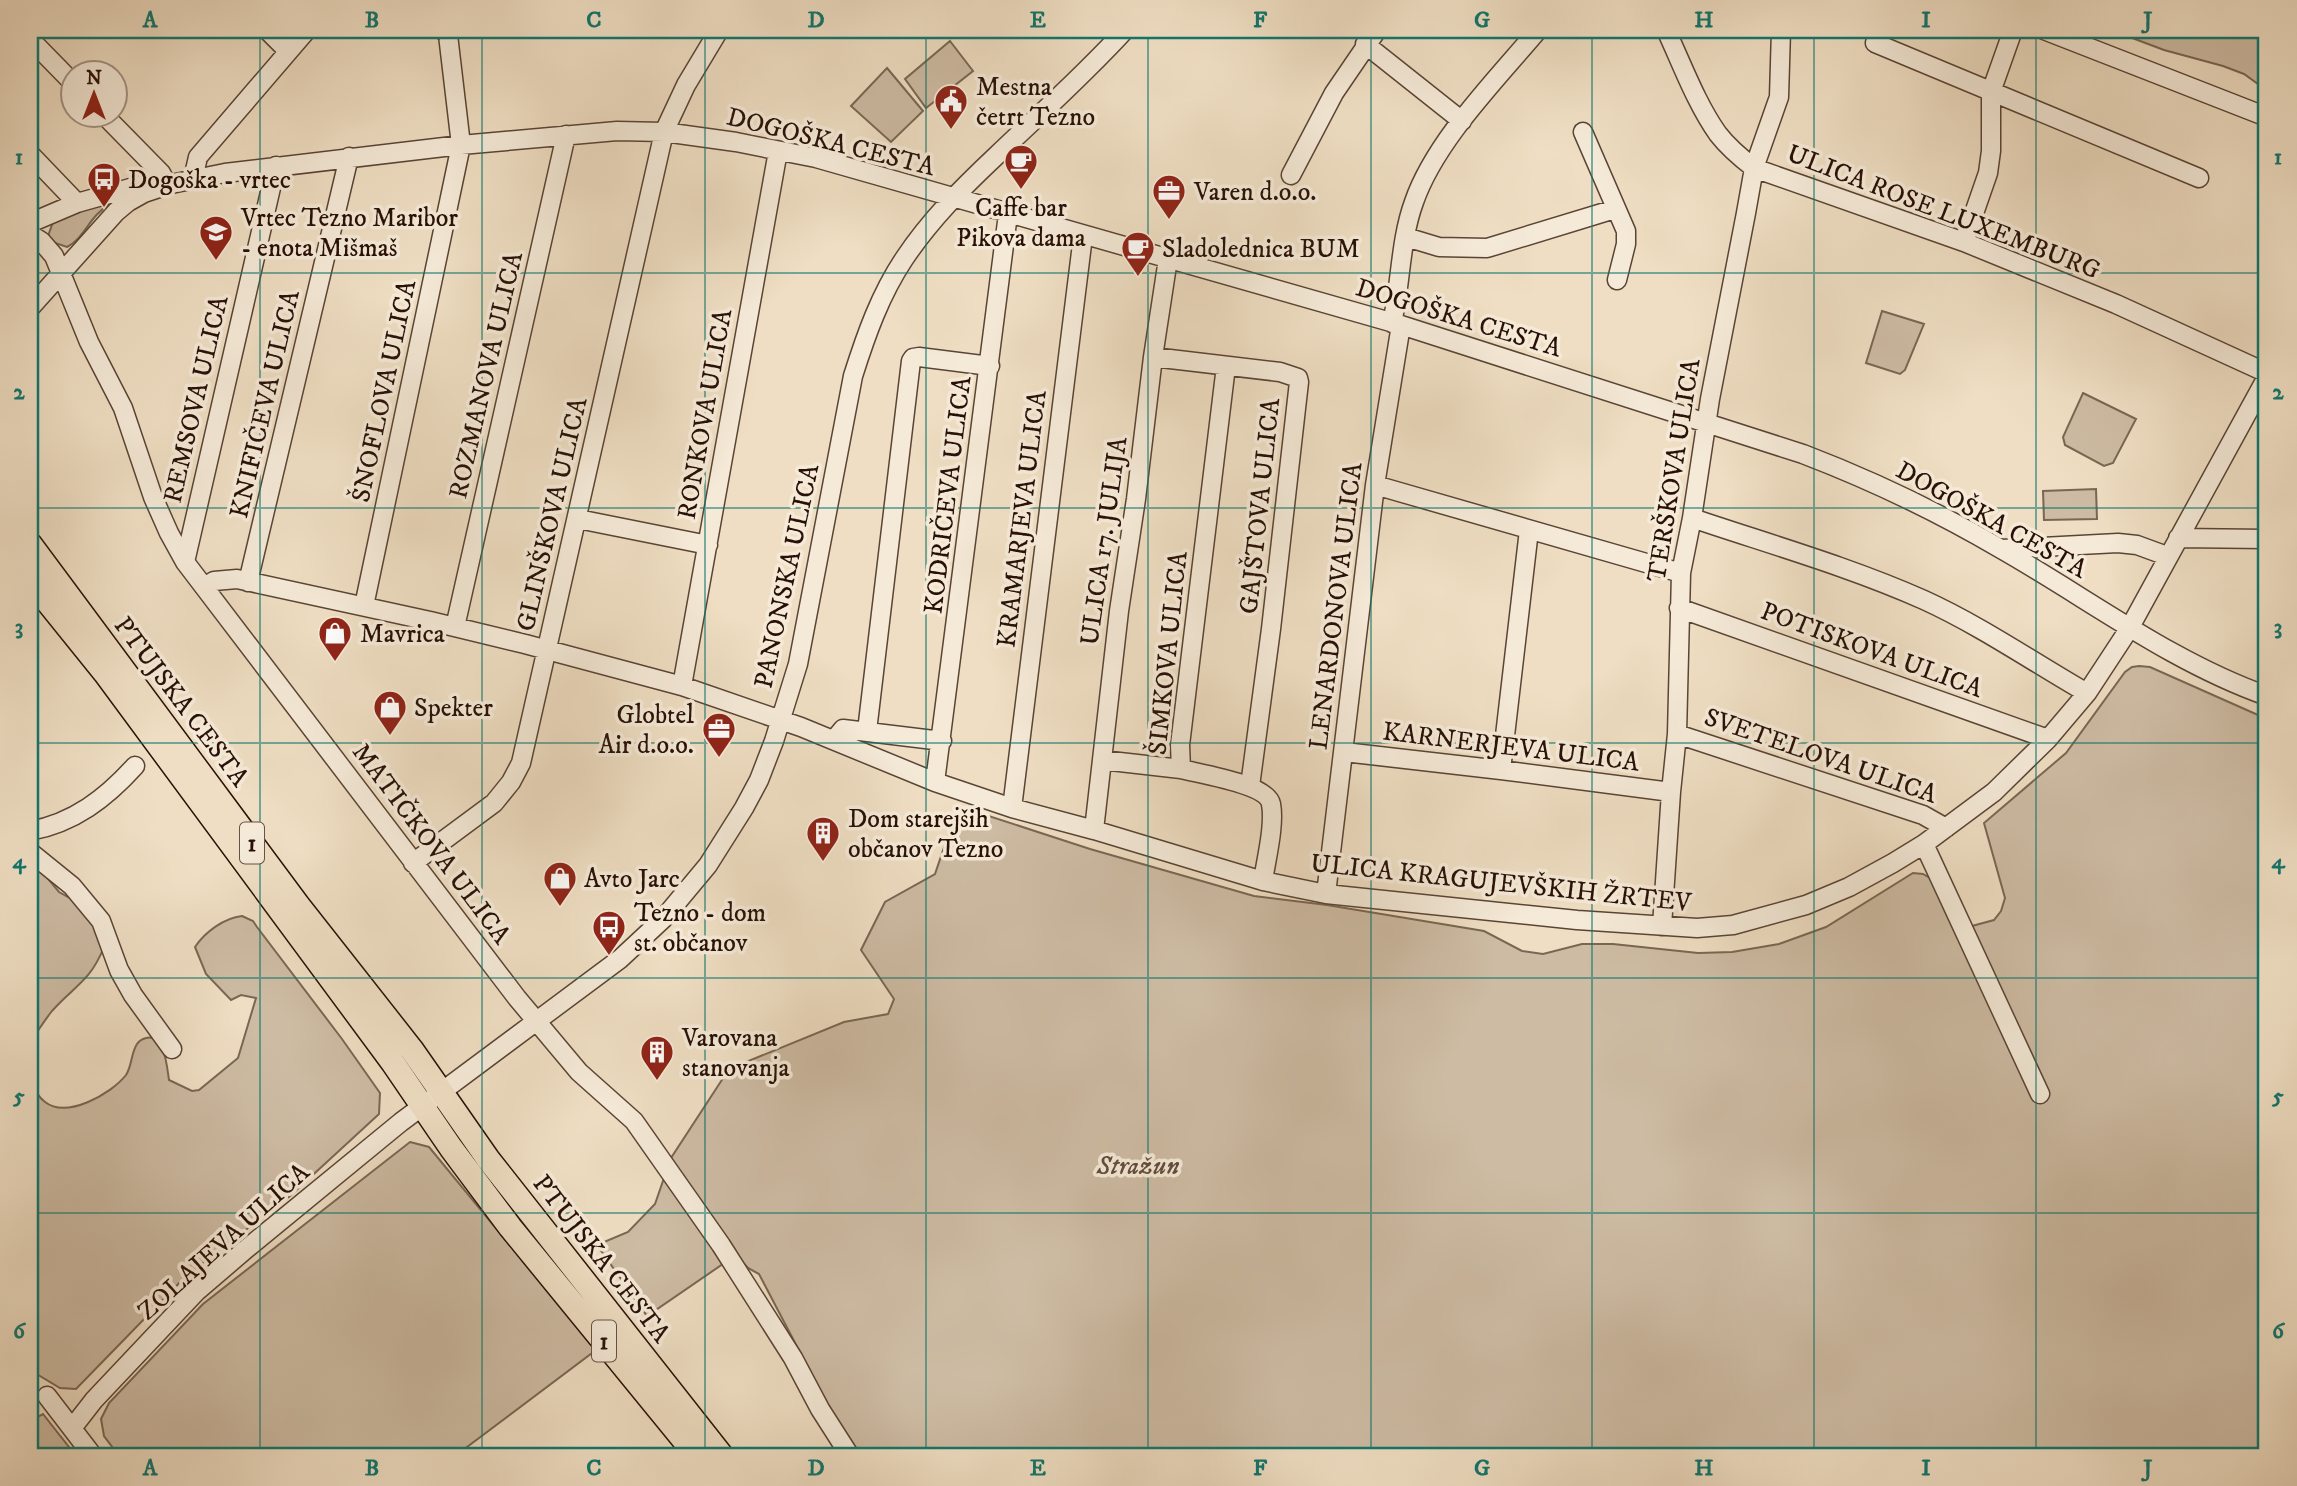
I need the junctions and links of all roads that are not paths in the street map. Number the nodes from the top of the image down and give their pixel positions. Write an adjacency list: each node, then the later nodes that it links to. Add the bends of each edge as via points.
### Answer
1 (267, 30): 15 (street)
2 (307, 30): 15 (street)
3 (718, 30): 21 (street, GLINŠKOVA ULICA)
4 (1125, 30): 34 (street, PANONSKA ULICA)
5 (1377, 30): 14 (street)
6 (1538, 30): 19 (street, LENARDONOVA ULICA)
7 (1666, 30): 29 (street, ULICA ROSE LUXEMBURG, via 1718,134)
8 (1782, 30): 29 (street, TERŠKOVA ULICA, via 1779,97)
9 (2014, 30): 17 (street)
10 (2044, 30): 18 (street)
11 (449, 32): 24 (street, ŠNOFLOVA ULICA)
12 (30, 39): 16 (street)
13 (1875, 43): 17 (street)
14 (1365, 44): 19 (street); 30 (street)
15 (288, 51): 33 (street, via 198,157)
16 (60, 70)
17 (1992, 92): 31 (street); 42 (street, via 1988,173)
18 (2267, 117)
19 (1462, 121): 41 (street, LENARDONOVA ULICA, via 1424,178)
20 (118, 130): 32 (street)
21 (664, 132): 23 (street, DOGOŠKA CESTA); 25 (street, DOGOŠKA CESTA); 55 (street, GLINŠKOVA ULICA)
22 (1583, 132): 36 (street)
23 (566, 135): 24 (street, DOGOŠKA CESTA); 70 (street, ROZMANOVA ULICA)
24 (461, 145): 27 (street, DOGOŠKA CESTA); 68 (street, ŠNOFLOVA ULICA)
25 (778, 150): 34 (street, DOGOŠKA CESTA); 60 (street, RONKOVA ULICA)
26 (30, 154): 35 (street)
27 (349, 157): 28 (street, DOGOŠKA CESTA); 66 (street, KNIFIČEVA ULICA)
28 (276, 166): 33 (street, DOGOŠKA CESTA); 63 (street, REMSOVA ULICA)
29 (1754, 168): 42 (street, ULICA ROSE LUXEMBURG); 52 (street, TERŠKOVA ULICA)
30 (1292, 175)
31 (2199, 178)
32 (164, 179): 33 (street, DOGOŠKA CESTA); 35 (street); 44 (street, DOGOŠKA CESTA, via 116,212)
33 (193, 180)
34 (952, 198): 37 (street, DOGOŠKA CESTA); 78 (street, PANONSKA ULICA, via 904,259 864,342 853,376 798,664)
35 (77, 204): 38 (street)
36 (1615, 209): 41 (street, via 1473,250 1439,247); 45 (street, via 1626,231)
37 (1008, 214): 40 (street, DOGOŠKA CESTA); 49 (street, KODRIČEVA ULICA)
38 (30, 223)
39 (30, 234): 44 (street, MATIČKOVA ULICA, via 54,256)
40 (1083, 236): 43 (street, DOGOŠKA CESTA); 92 (street, KRAMARJEVA ULICA)
41 (1406, 237): 47 (street, LENARDONOVA ULICA)
42 (1964, 242): 51 (street, ULICA ROSE LUXEMBURG, via 2116,304)
43 (1168, 259): 47 (street, DOGOŠKA CESTA); 48 (street, ULICA 17. JULIJA)
44 (60, 274): 46 (street, DOGOŠKA CESTA); 63 (street, MATIČKOVA ULICA, via 123,408 153,497)
45 (1617, 279)
46 (30, 307)
47 (1397, 324): 52 (street, DOGOŠKA CESTA); 53 (street, LENARDONOVA ULICA)
48 (1153, 357): 50 (street, GAJŠTOVA ULICA); 85 (street, ULICA 17. JULIJA)
49 (989, 366): 79 (street, via 919,357 911,362); 83 (street, KODRIČEVA ULICA)
50 (1226, 366): 87 (street, ŠIMKOVA ULICA); 90 (street, GAJŠTOVA ULICA, via 1293,375 1299,382)
51 (2267, 375): 57 (street, ULICA KRAGUJEVŠKIH ŽRTEV)
52 (1706, 422): 54 (street, TERŠKOVA ULICA); 61 (street, DOGOŠKA CESTA, via 1839,467)
53 (1375, 485): 56 (street); 84 (street, LENARDONOVA ULICA)
54 (1692, 518): 64 (street, TERŠKOVA ULICA); 76 (street, via 1926,601)
55 (578, 519): 60 (street); 72 (street, GLINŠKOVA ULICA)
56 (1529, 530): 64 (street); 88 (street)
57 (2178, 538): 58 (street); 62 (street, ULICA KRAGUJEVŠKIH ŽRTEV)
58 (2267, 539)
59 (30, 544): 104 (main road, PTUJSKA CESTA / 1)
60 (708, 545): 73 (street, RONKOVA ULICA)
61 (2002, 549): 62 (street, via 2118,543); 71 (street, DOGOŠKA CESTA)
62 (2167, 556): 71 (street, ULICA KRAGUJEVŠKIH ŽRTEV)
63 (185, 562): 67 (street, MATIČKOVA ULICA)
64 (1681, 573): 69 (street, TERŠKOVA ULICA)
65 (30, 580): 106 (main road, PTUJSKA CESTA / 1, via 105,673)
66 (248, 582): 67 (street, ULICA KRAGUJEVŠKIH ŽRTEV, via 227,579); 68 (street, ULICA KRAGUJEVŠKIH ŽRTEV)
67 (204, 587): 98 (street, MATIČKOVA ULICA)
68 (364, 606): 70 (street, ULICA KRAGUJEVŠKIH ŽRTEV)
69 (1679, 608): 80 (street, TERŠKOVA ULICA); 81 (street, POTISKOVA ULICA)
70 (455, 627): 72 (street, ULICA KRAGUJEVŠKIH ŽRTEV)
71 (2129, 629): 74 (street, DOGOŠKA CESTA); 76 (street, ULICA KRAGUJEVŠKIH ŽRTEV)
72 (547, 650): 73 (street, ULICA KRAGUJEVŠKIH ŽRTEV); 98 (street, GLINŠKOVA ULICA, via 521,763 511,782 494,803)
73 (682, 687): 78 (street, ULICA KRAGUJEVŠKIH ŽRTEV)
74 (2248, 689): 75 (street, DOGOŠKA CESTA); 77 (street, DOGOŠKA CESTA)
75 (2267, 689)
76 (2087, 693): 81 (street, ULICA KRAGUJEVŠKIH ŽRTEV)
77 (2267, 696)
78 (782, 720): 82 (street, ULICA KRAGUJEVŠKIH ŽRTEV); 102 (street, PANONSKA ULICA, via 759,780 699,878 620,959)
79 (867, 731): 82 (street, via 843,729); 83 (street)
80 (1678, 734): 91 (street, TERŠKOVA ULICA); 93 (street, SVETELOVA ULICA, via 1923,815)
81 (2048, 739): 93 (street, ULICA KRAGUJEVŠKIH ŽRTEV, via 1994,792)
82 (834, 740): 89 (street, ULICA KRAGUJEVŠKIH ŽRTEV)
83 (942, 741): 89 (street, KODRIČEVA ULICA)
84 (1344, 752): 88 (street, KARNERJEVA ULICA); 100 (street, LENARDONOVA ULICA)
85 (1102, 760): 87 (street); 94 (street, ULICA 17. JULIJA)
86 (135, 766): 95 (street, via 93,806)
87 (1181, 769): 90 (street, ŠIMKOVA ULICA)
88 (1501, 770): 91 (street, KARNERJEVA ULICA)
89 (935, 782): 92 (street, ULICA KRAGUJEVŠKIH ŽRTEV)
90 (1250, 786): 99 (street, via 1271,804)
91 (1671, 792): 101 (street, TERŠKOVA ULICA)
92 (1012, 808): 94 (street, ULICA KRAGUJEVŠKIH ŽRTEV)
93 (1946, 828): 96 (street, ULICA KRAGUJEVŠKIH ŽRTEV)
94 (1094, 830): 99 (street, ULICA KRAGUJEVŠKIH ŽRTEV)
95 (30, 831)
96 (1924, 844): 101 (street, ULICA KRAGUJEVŠKIH ŽRTEV, via 1849,887 1806,905 1733,925); 105 (street)
97 (30, 852): 103 (street, via 72,886 101,921 119,970)
98 (413, 863): 102 (street, MATIČKOVA ULICA)
99 (1263, 881): 100 (street, ULICA KRAGUJEVŠKIH ŽRTEV)
100 (1326, 894): 101 (street, ULICA KRAGUJEVŠKIH ŽRTEV)
101 (1662, 926)
102 (537, 1021): 104 (street, PANONSKA ULICA); 112 (street, MATIČKOVA ULICA, via 579,1072 634,1121 721,1245)
103 (172, 1049)
104 (442, 1091): 106 (street); 111 (main road, PTUJSKA CESTA / 1, via 488,1159)
105 (2040, 1094)
106 (422, 1106): 108 (street, ZOLAJEVA ULICA, via 196,1292); 110 (main road, PTUJSKA CESTA / 1, via 510,1227)
107 (47, 1396): 108 (street)
108 (73, 1427): 109 (street)
109 (93, 1456)
110 (697, 1456)
111 (722, 1456)
112 (850, 1456)

